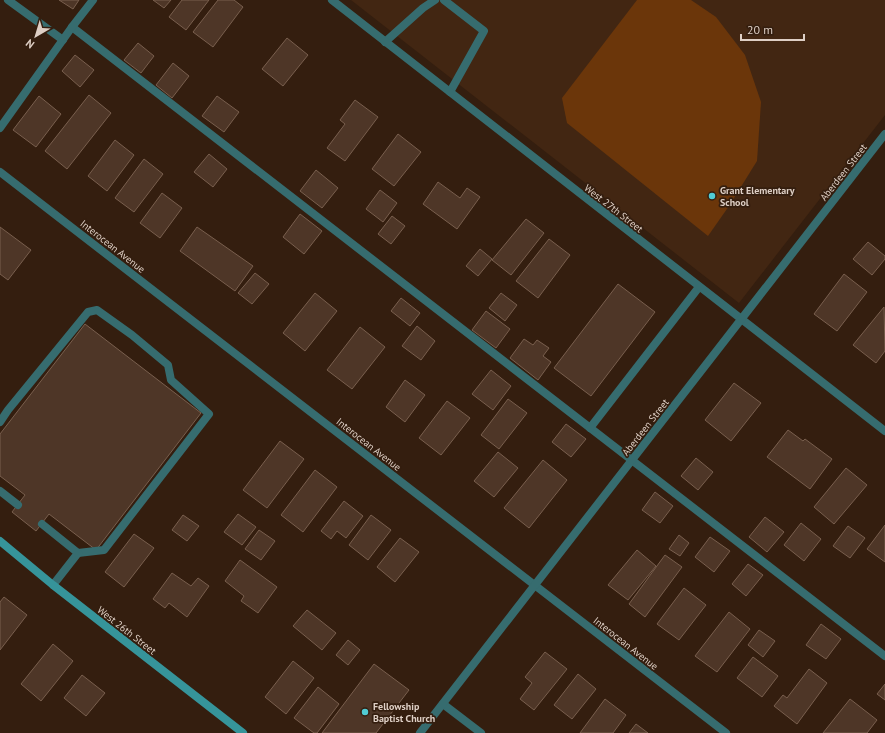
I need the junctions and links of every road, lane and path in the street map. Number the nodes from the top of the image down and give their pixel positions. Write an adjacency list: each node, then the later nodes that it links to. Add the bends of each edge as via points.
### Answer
1 (8, 0): 7 (street)
2 (93, 0): 6 (street)
3 (332, 0): 8 (street, West 27th Street)
4 (435, 0): 8 (street)
5 (444, 0): 9 (street, via 484,31)
6 (72, 27): 7 (street); 16 (street)
7 (63, 40): 10 (street)
8 (385, 42): 9 (street, West 27th Street)
9 (450, 92): 13 (street, West 27th Street)
10 (0, 128)
11 (885, 134): 14 (street, Aberdeen Street)
12 (0, 172): 25 (street, Interocean Avenue)
13 (699, 287): 14 (street, West 27th Street); 16 (street)
14 (741, 320): 17 (street, West 27th Street); 18 (street, Aberdeen Street)
15 (0, 422): 23 (street, via 88,312 97,310 132,335 168,366 171,380 210,414 104,550)
16 (590, 428): 18 (street)
17 (885, 431)
18 (632, 460): 25 (street, Aberdeen Street); 26 (street)
19 (0, 491): 20 (street)
20 (18, 505)
21 (42, 524): 23 (street)
22 (0, 541): 24 (street, West 26th Street)
23 (78, 553): 24 (street)
24 (53, 585): 28 (street, West 26th Street)
25 (535, 585): 27 (street, Aberdeen Street); 31 (street, Interocean Avenue)
26 (885, 656)
27 (443, 704): 29 (street, Aberdeen Street); 30 (street)
28 (243, 733)
29 (420, 733)
30 (481, 733)
31 (726, 733)

